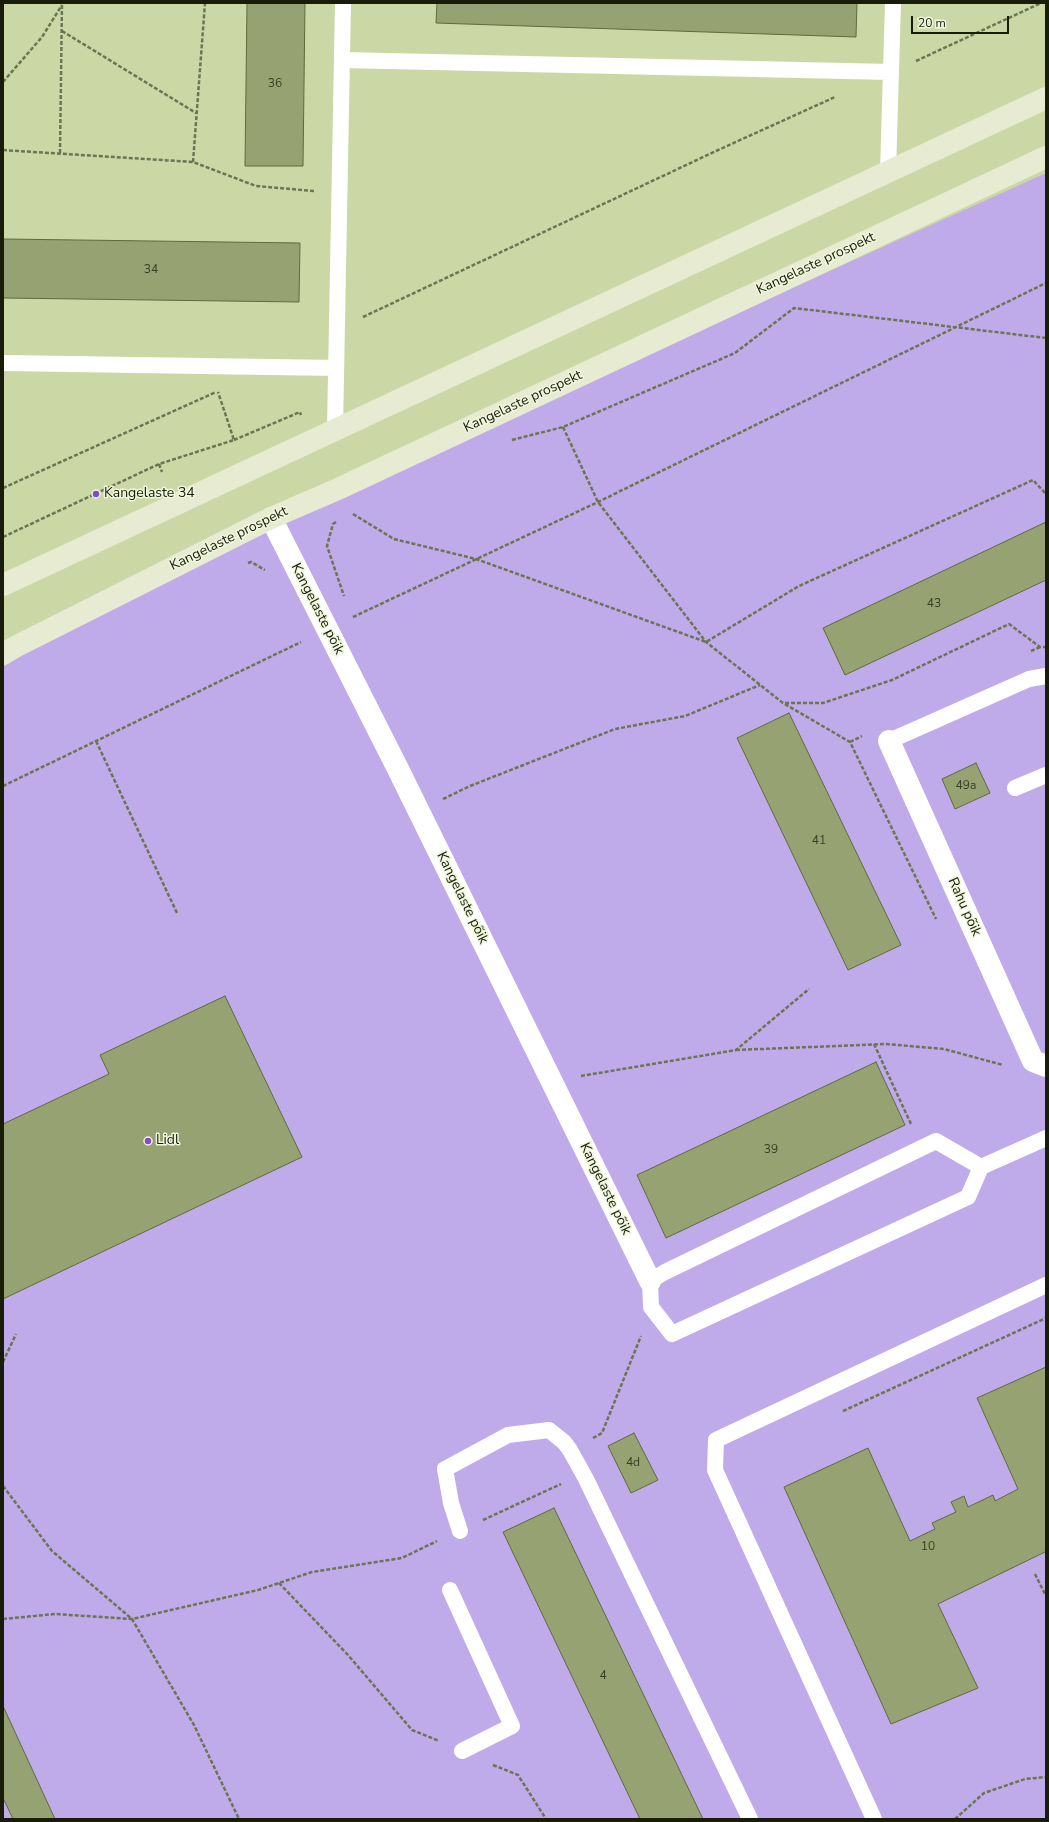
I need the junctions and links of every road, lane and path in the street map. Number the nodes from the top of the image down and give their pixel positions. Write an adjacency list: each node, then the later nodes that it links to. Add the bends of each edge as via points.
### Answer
1 (205, 3): 12 (path)
2 (343, 3): 7 (lane)
3 (893, 3): 8 (lane)
4 (1041, 3): 8 (path)
5 (62, 4): 6 (path); 9 (path, via 42,37)
6 (62, 31): 12 (path); 14 (path)
7 (342, 60): 8 (lane); 18 (lane)
8 (891, 72): 17 (lane)
9 (3, 82)
10 (842, 94): 21 (path)
11 (1046, 98): 17 (main road)
12 (196, 113): 16 (path)
13 (3, 150): 14 (path)
14 (60, 153): 16 (path)
15 (1046, 157): 38 (main road, Kangelaste prospekt)
16 (193, 162): 18 (path, via 256,186)
17 (888, 172): 29 (main road)
18 (339, 193): 21 (lane)
19 (1046, 283): 20 (path)
20 (954, 328): 22 (path); 28 (path, via 794,308 735,353); 36 (path)
21 (337, 329): 24 (lane)
22 (1046, 338)
23 (3, 363): 24 (lane)
24 (336, 368): 29 (lane)
25 (224, 388): 26 (path)
26 (218, 392): 30 (path); 34 (path)
27 (300, 412): 30 (path)
28 (563, 427): 31 (path); 36 (path)
29 (335, 429): 44 (main road)
30 (234, 440): 32 (path)
31 (505, 442)
32 (159, 464): 33 (path); 40 (path)
33 (162, 472)
34 (3, 488)
35 (1046, 494): 50 (path, via 1033,480 799,586)
36 (598, 502): 41 (path); 50 (path)
37 (356, 508): 41 (path, via 349,511 394,539)
38 (271, 518): 49 (street, Kangelaste põik); 52 (main road, Kangelaste prospekt)
39 (339, 520): 45 (path, via 334,524 326,546)
40 (3, 537)
41 (476, 559): 47 (path); 50 (path)
42 (244, 563): 43 (path, via 251,562)
43 (270, 573)
44 (3, 585)
45 (347, 603)
46 (350, 610): 47 (path)
47 (352, 618): 48 (path)
48 (355, 625)
49 (327, 629): 56 (path); 73 (street, Kangelaste põik, via 398,767)
50 (706, 642): 54 (path)
51 (1046, 647): 55 (path, via 1040,647 1009,624 892,680 824,703)
52 (3, 654)
53 (1046, 676): 57 (lane, via 1029,679)
54 (760, 685): 55 (path); 61 (path, via 685,716 616,729)
55 (783, 703): 63 (path, via 850,742)
56 (96, 741): 59 (path); 62 (path)
57 (889, 741): 68 (street, Rahu põik, via 1034,1061)
58 (1046, 774): 60 (lane)
59 (3, 786)
60 (1015, 788)
61 (440, 800)
62 (177, 913)
63 (937, 922)
64 (809, 989): 66 (path)
65 (874, 1044): 66 (path); 67 (path, via 944,1048 1006,1066); 70 (path)
66 (736, 1050): 69 (path)
67 (1002, 1058)
68 (1046, 1066)
69 (578, 1077)
70 (913, 1129)
71 (1046, 1138): 72 (lane)
72 (981, 1167): 73 (lane, via 936,1141); 75 (lane, via 968,1197 672,1334)
73 (650, 1281): 75 (lane)
74 (1046, 1285): 95 (lane, via 716,1440 715,1470)
75 (651, 1307): 80 (path, via 635,1354 602,1433)
76 (1046, 1318): 79 (path)
77 (16, 1334): 78 (path)
78 (3, 1362)
79 (837, 1413)
80 (570, 1450): 81 (lane); 83 (lane, via 549,1430 508,1435 445,1469 451,1503)
81 (583, 1474): 83 (path); 94 (lane)
82 (3, 1486): 88 (path, via 52,1550)
83 (460, 1531): 85 (path, via 402,1558 312,1572)
84 (1035, 1574): 87 (path)
85 (279, 1583): 88 (path); 90 (path, via 348,1655 412,1730)
86 (450, 1590): 90 (lane, via 512,1726)
87 (1046, 1596)
88 (132, 1618): 89 (path, via 55,1614); 92 (path, via 194,1725)
89 (3, 1619)
90 (462, 1751): 93 (path, via 518,1775)
91 (1046, 1777): 96 (path, via 1025,1779 984,1793)
92 (240, 1819)
93 (546, 1819)
94 (750, 1819)
95 (874, 1819)
96 (955, 1819)

